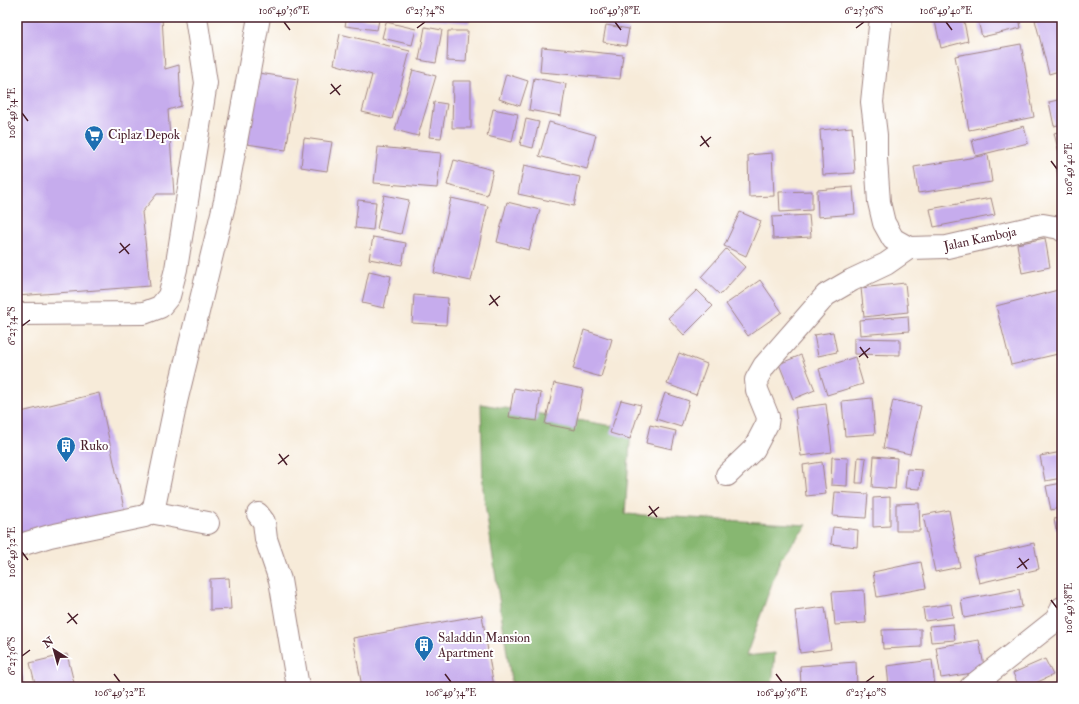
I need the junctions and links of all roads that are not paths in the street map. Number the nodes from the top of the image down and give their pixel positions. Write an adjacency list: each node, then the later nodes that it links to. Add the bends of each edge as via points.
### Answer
1 (196, 17): 6 (street, via 206,83 176,269 169,296 160,307 144,313)
2 (259, 17): 8 (street, via 225,201 176,402 156,500)
3 (881, 17): 5 (street, via 872,102 879,202 884,223 893,239)
4 (1062, 230): 5 (street, Jalan Kamboja, via 1043,225 948,247)
5 (909, 248): 7 (street, via 886,264 826,295 764,366 756,380 757,390 768,417 767,424 754,449)
6 (17, 314)
7 (727, 475)
8 (150, 512): 10 (street); 11 (street, via 144,516 50,536)
9 (258, 514): 13 (street, via 264,522 266,539 280,580)
10 (208, 523)
11 (17, 546)
12 (1060, 621): 14 (street)
13 (298, 687)
14 (971, 687)

